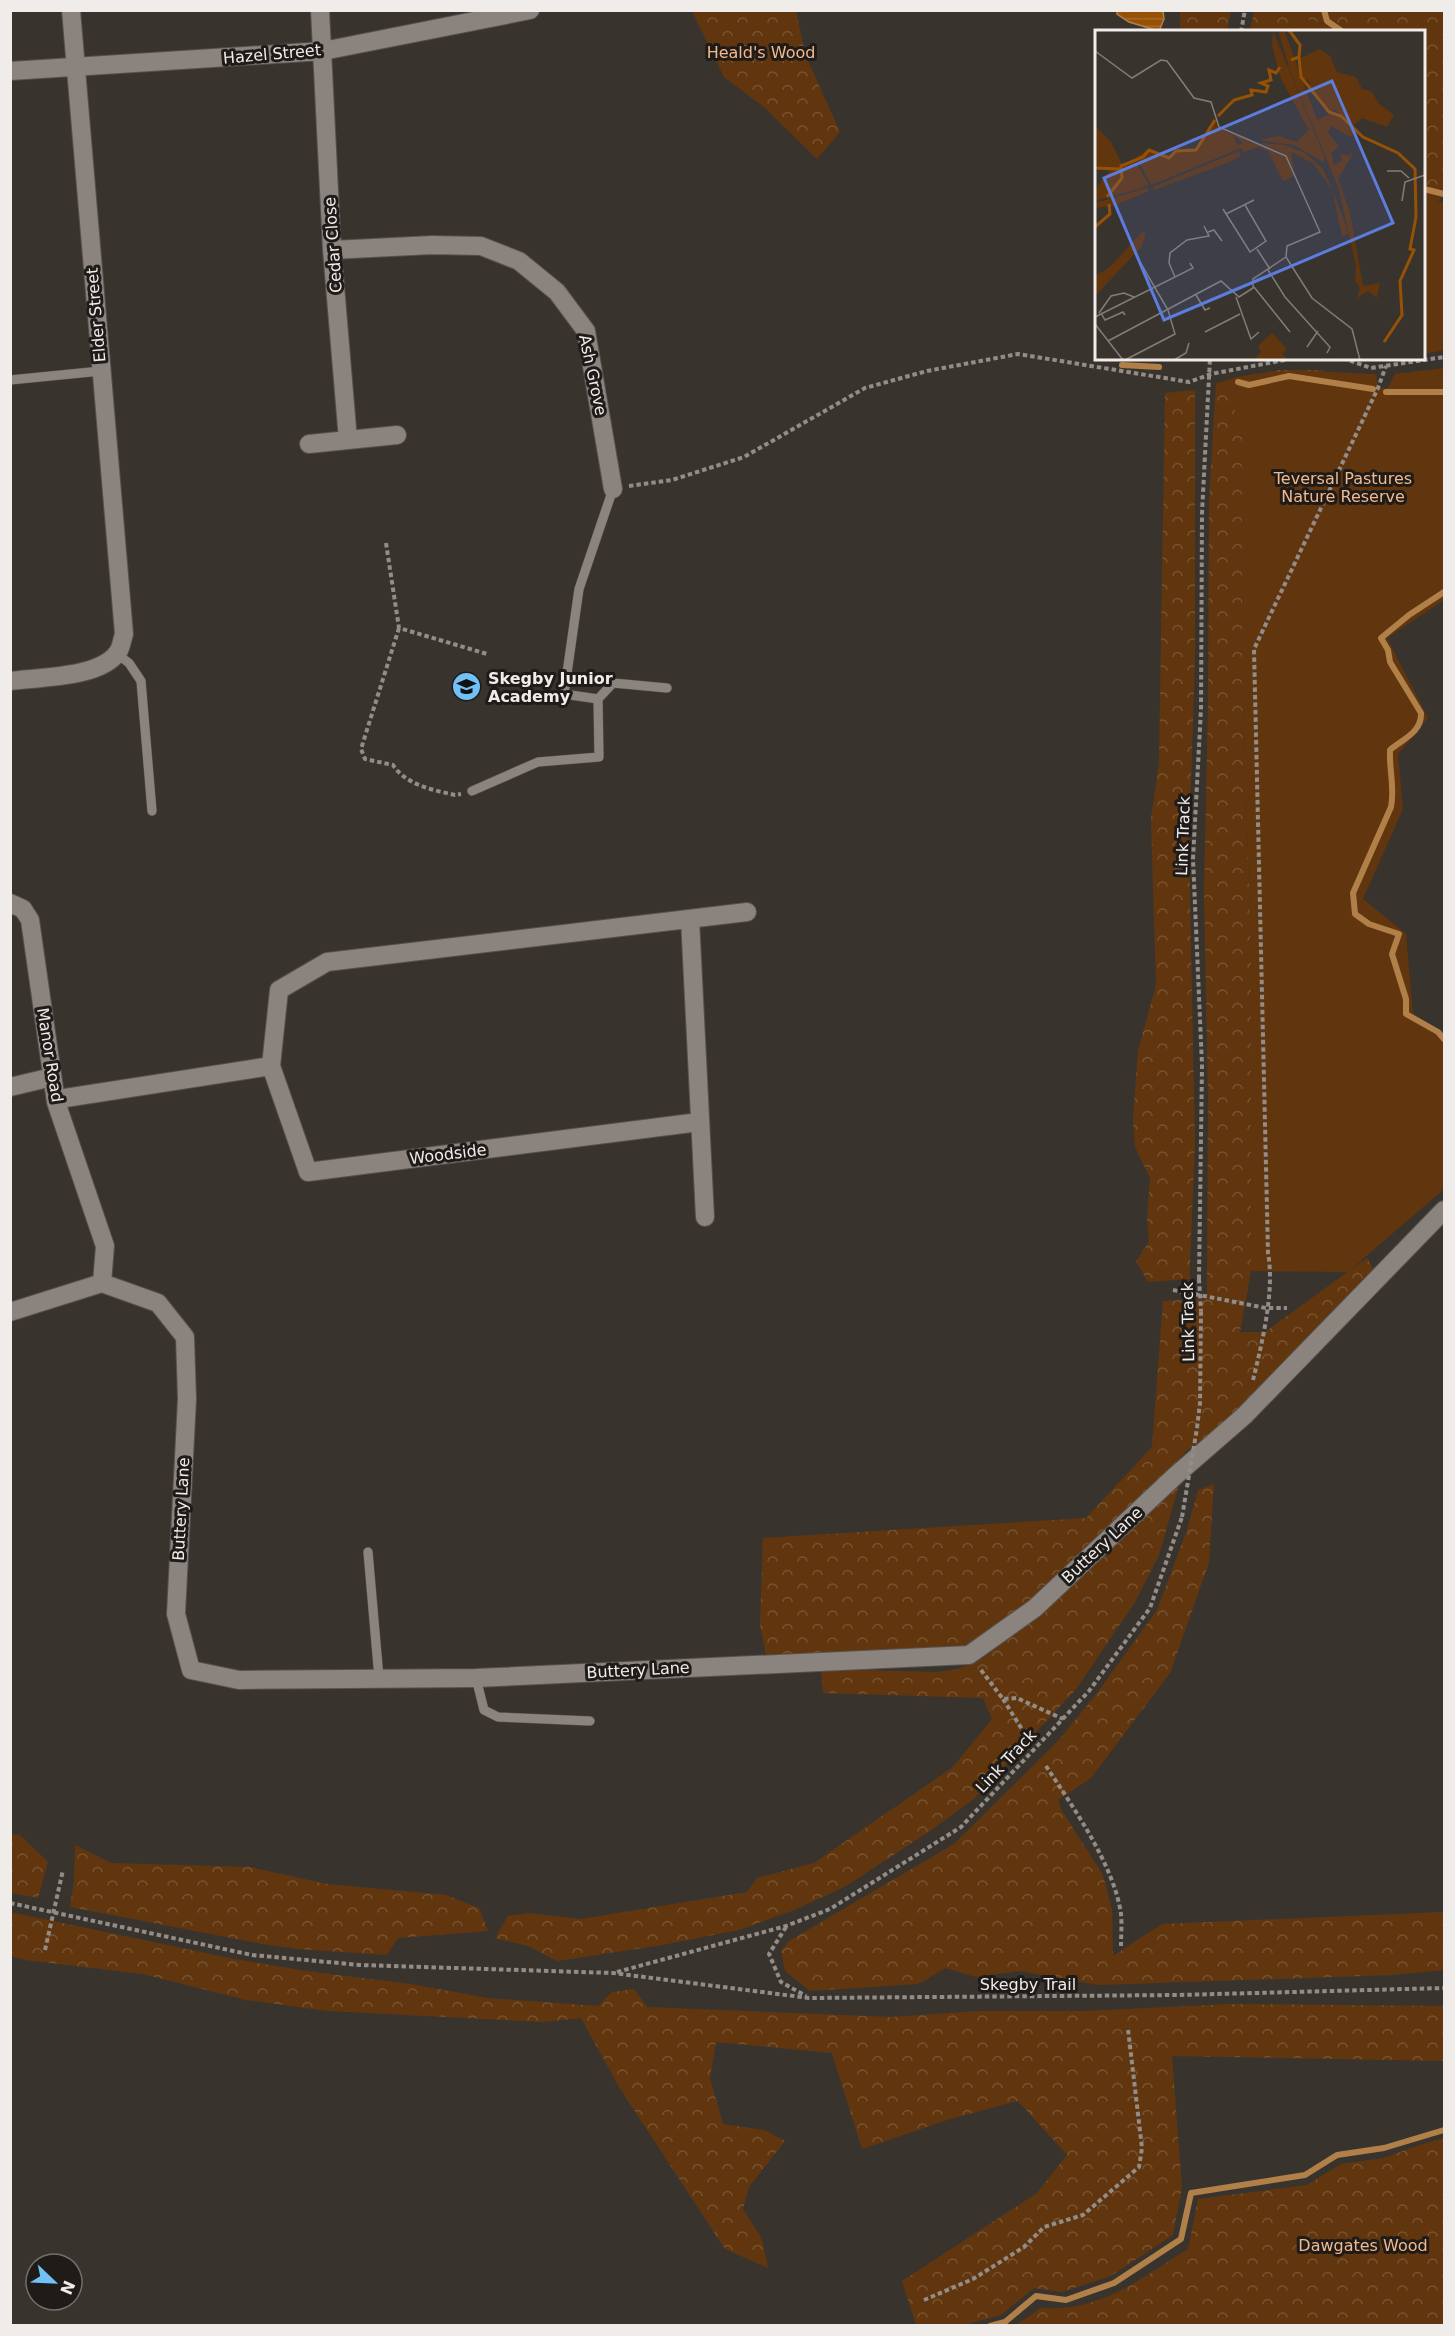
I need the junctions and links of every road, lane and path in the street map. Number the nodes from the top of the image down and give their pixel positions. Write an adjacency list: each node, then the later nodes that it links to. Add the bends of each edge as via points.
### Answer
1 (71, 10): 7 (street, Elder Street)
2 (320, 10): 6 (street, Cedar Close)
3 (530, 10): 6 (street, Hazel Street)
4 (1245, 10): 5 (path)
5 (1241, 30)
6 (323, 51): 7 (street, Hazel Street); 9 (street, Cedar Close)
7 (76, 68): 8 (street, Hazel Street); 17 (street, Elder Street)
8 (10, 71)
9 (332, 250): 21 (street, Cedar Close); 23 (street, Ash Grove, via 432,244 481,246 519,261 557,292 586,331)
10 (1444, 357): 14 (path)
11 (1210, 360): 18 (path, Link Track)
12 (1284, 360): 18 (path)
13 (1349, 360): 16 (path, via 1371,368)
14 (1425, 360)
15 (1425, 360): 16 (path)
16 (1386, 366): 45 (path, via 1254,649 1268,1253 1272,1274)
17 (100, 371): 19 (lane); 26 (street, Elder Street, via 124,634)
18 (1209, 373): 23 (path, via 1189,382 1018,354 927,371 865,388 744,457 672,480); 54 (path, Link Track, bridge, via 1202,513 1201,709 1193,859 1202,1065 1200,1403 1182,1517 1149,1608 1089,1691)
19 (10, 380)
20 (397, 435): 21 (street)
21 (348, 440): 22 (street)
22 (309, 444)
23 (613, 489): 30 (lane, via 579,589 564,694)
24 (386, 543): 25 (path)
25 (399, 628): 27 (path); 31 (path, via 361,749 365,759 393,765 415,784 455,795)
26 (117, 654): 28 (street, via 105,665 85,672); 32 (lane, via 141,681)
27 (487, 654)
28 (10, 681)
29 (667, 688): 30 (lane, via 613,683)
30 (598, 699): 31 (lane, via 599,758 538,762)
31 (472, 791)
32 (152, 811)
33 (10, 903): 37 (street, Manor Road, via 22,909 30,920)
34 (747, 912): 35 (street, Woodside)
35 (690, 919): 36 (street, Woodside, via 327,962 279,990); 40 (street)
36 (271, 1066): 39 (street); 40 (street, Woodside, via 308,1172)
37 (52, 1077): 38 (street); 39 (street, Manor Road)
38 (10, 1088)
39 (56, 1102): 43 (street, Manor Road, via 105,1246)
40 (699, 1122): 42 (street)
41 (1444, 1210): 50 (street, Buttery Lane, via 1244,1416 1035,1608)
42 (705, 1217)
43 (102, 1282): 47 (street); 51 (street, Buttery Lane, via 158,1303 185,1337 187,1399 176,1614 191,1670 239,1680)
44 (1173, 1290): 45 (path)
45 (1266, 1308): 46 (path); 48 (path, via 1265,1332)
46 (1287, 1308)
47 (10, 1312)
48 (1251, 1385)
49 (368, 1552): 51 (lane)
50 (969, 1655): 52 (street, Buttery Lane); 53 (path)
51 (380, 1678): 52 (street, Buttery Lane)
52 (476, 1678): 55 (lane, via 484,1710 498,1717)
53 (1003, 1699): 54 (path, via 1017,1698); 56 (path)
54 (1063, 1719): 60 (path, Link Track, via 961,1827 830,1909)
55 (590, 1721)
56 (1025, 1734)
57 (1046, 1766): 61 (path, via 1107,1870 1121,1913)
58 (63, 1870): 62 (path, bridge)
59 (10, 1903): 63 (path, via 252,1955 360,1965)
60 (786, 1926): 63 (path, Link Track); 65 (path, via 769,1954 781,1982)
61 (1121, 1946)
62 (45, 1950)
63 (613, 1973): 65 (path, Skegby Trail)
64 (1444, 1988): 65 (path, Skegby Trail)
65 (809, 1998)
66 (1128, 2029): 67 (path, via 1142,2148 1139,2167 1083,2215 1044,2227 1024,2247 973,2279)
67 (924, 2300)

